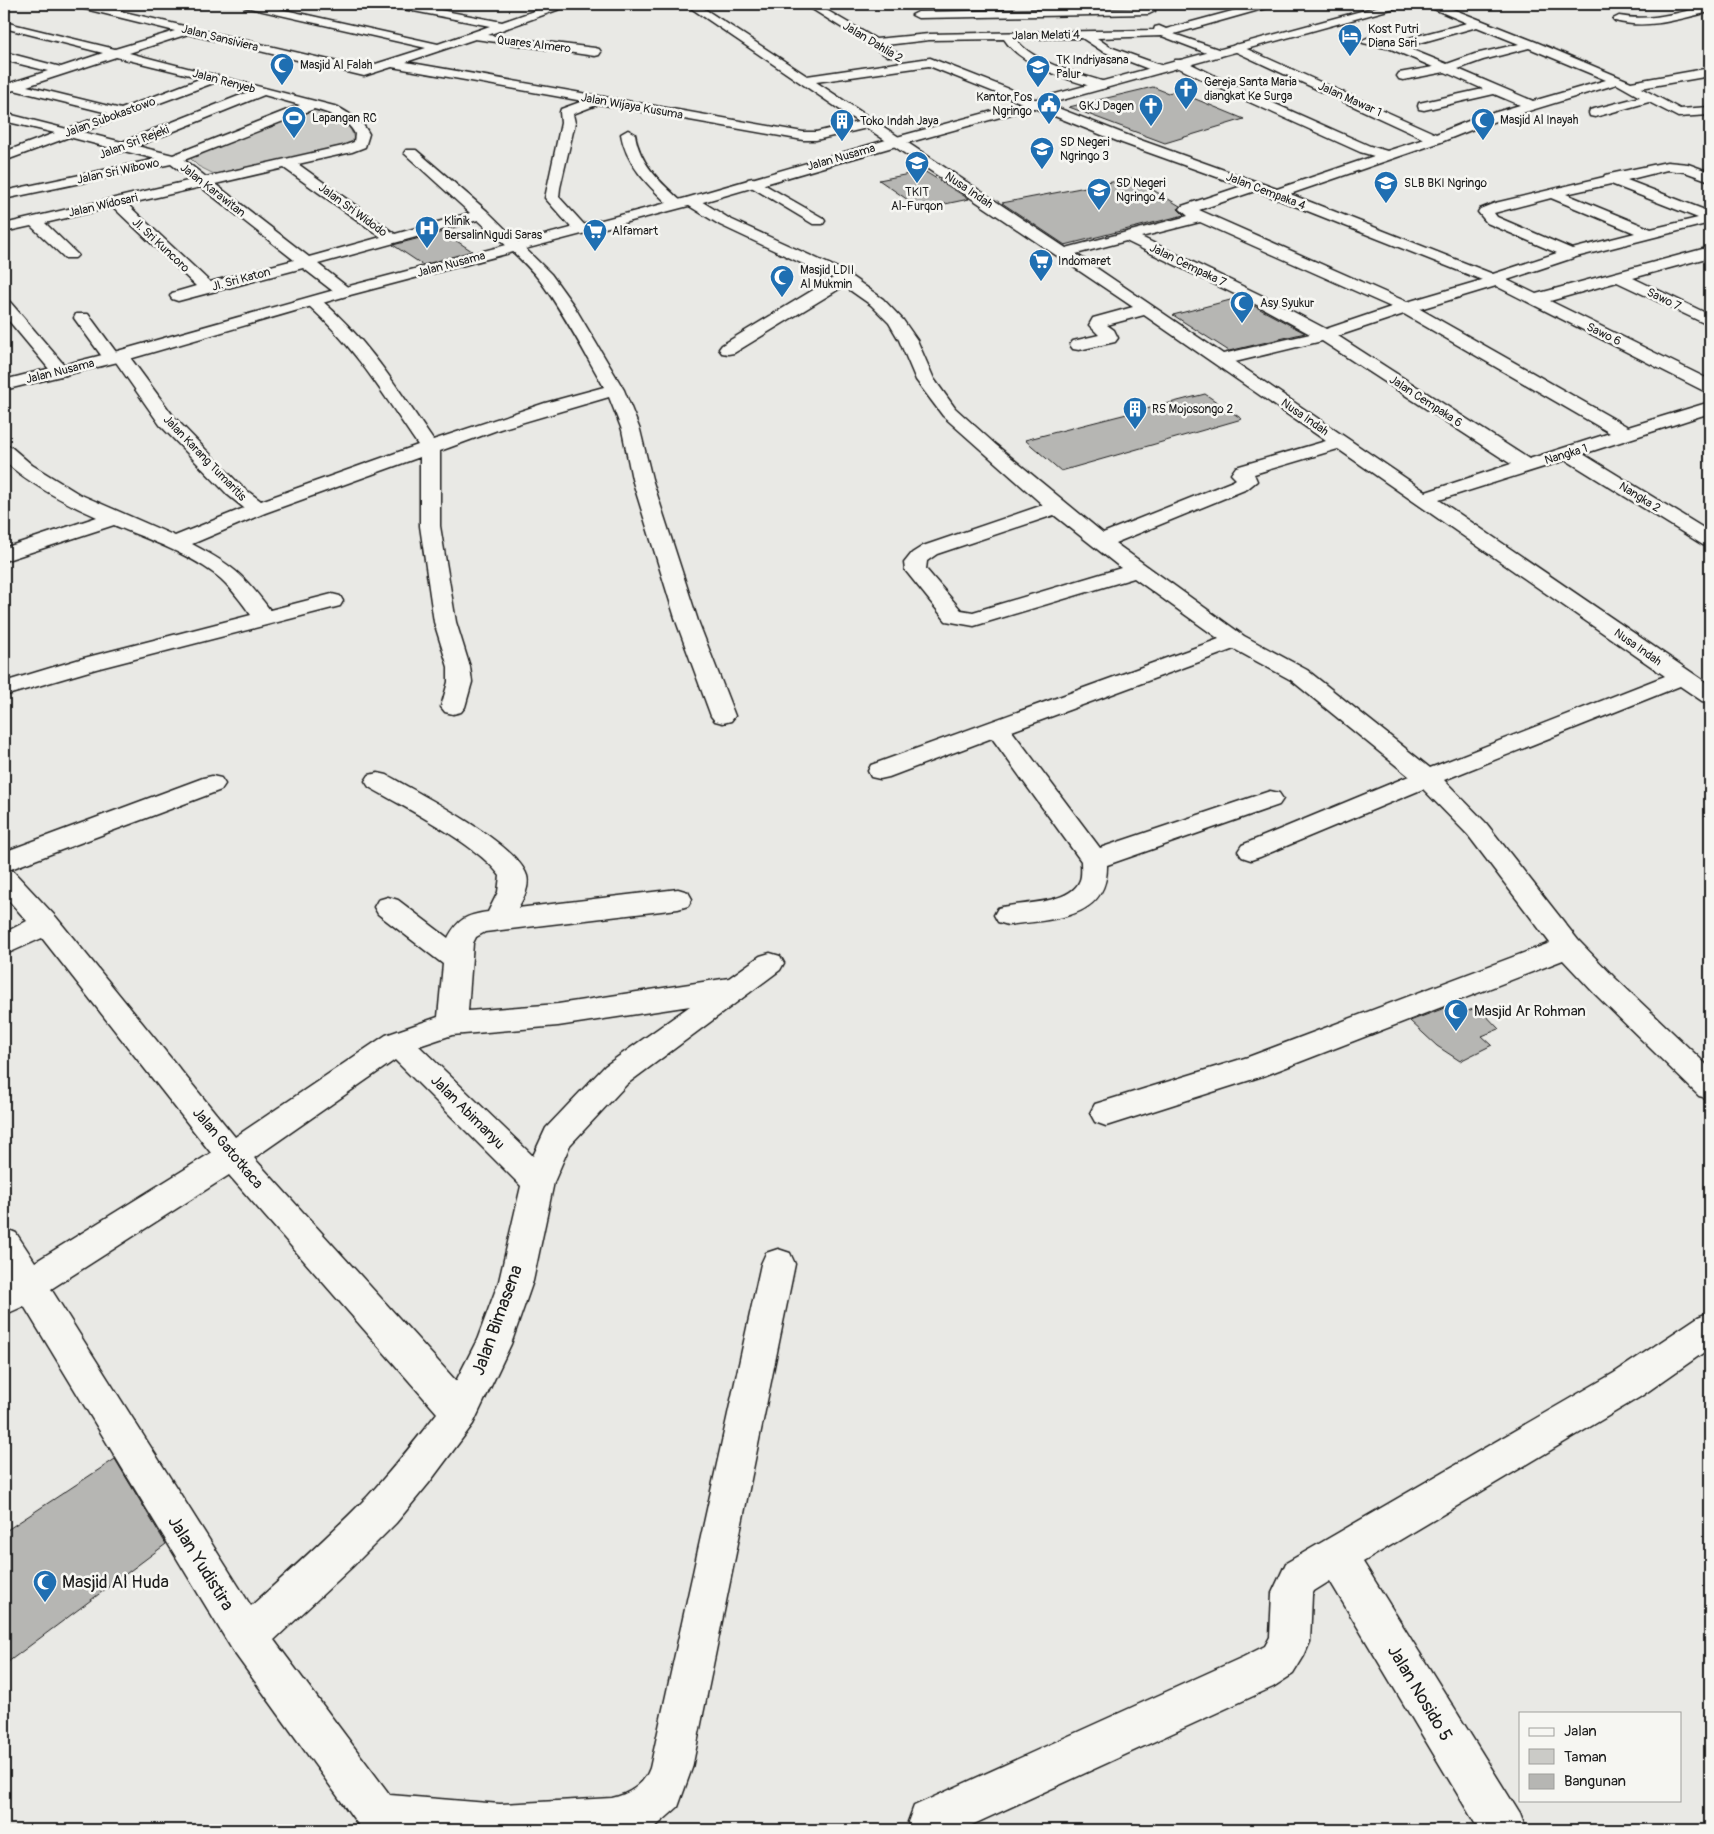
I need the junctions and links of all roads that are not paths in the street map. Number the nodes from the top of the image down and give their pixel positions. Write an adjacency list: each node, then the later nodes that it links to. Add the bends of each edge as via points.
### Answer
1 (77, 4): 21 (street, Jalan Sansiviera)
2 (245, 4): 31 (street)
3 (393, 4): 19 (street)
4 (564, 4): 19 (street, Jalan Sansiviera)
5 (690, 4): 48 (street, Nusa Indah)
6 (809, 4): 28 (street, Jalan Dahlia 2)
7 (1221, 4): 12 (street)
8 (1269, 4): 22 (street)
9 (1398, 4): 32 (street, Jalan Nusama)
10 (1431, 4): 18 (street)
11 (1676, 6): 15 (street)
12 (1146, 7): 13 (street); 22 (street)
13 (916, 9): 26 (street)
14 (1710, 9): 15 (street)
15 (1692, 12): 16 (street); 17 (street, via 1651,23)
16 (1710, 18)
17 (1619, 19)
18 (1479, 23): 29 (street); 30 (street)
19 (503, 25): 24 (street, Jalan Sansiviera)
20 (4, 26): 34 (street, Jalan Renyeb)
21 (189, 30): 34 (street); 38 (street, Jalan Sansiviera, via 356,71)
22 (1164, 33): 23 (street, Jalan Melati 4); 35 (street)
23 (1084, 34): 25 (street, Jalan Melati 4); 42 (street, via 1106,49)
24 (472, 36): 31 (street, Jalan Sansiviera); 33 (street, Quares Almero)
25 (1008, 36): 26 (street, Jalan Melati 4); 51 (street, via 1010,43 1022,53)
26 (928, 37): 28 (street, Jalan Melati 4); 37 (street, via 932,55)
27 (1367, 41): 30 (street)
28 (875, 43): 40 (street, Jalan Dahlia 2)
29 (1532, 44): 41 (street); 50 (street)
30 (1394, 46): 41 (street)
31 (439, 48): 38 (street, Jalan Sansiviera)
32 (1236, 48): 35 (street, Jalan Nusama); 70 (street, Jalan Mawar 1)
33 (595, 52)
34 (112, 53): 43 (street); 47 (street, Jalan Renyeb)
35 (1217, 53): 39 (street, Jalan Nusama)
36 (7, 59): 43 (street)
37 (930, 62): 40 (street); 59 (street, Jalan Cempaka 4)
38 (393, 64): 57 (street, Jalan Wijaya Kusuma)
39 (1179, 64): 42 (street, Jalan Nusama); 75 (street, via 1366,149)
40 (912, 65): 48 (street)
41 (1443, 68): 46 (street); 53 (street)
42 (1159, 69): 51 (street, Jalan Nusama)
43 (60, 70): 45 (street)
44 (1710, 72): 50 (street)
45 (46, 75): 49 (street); 52 (street)
46 (1402, 76)
47 (215, 78): 54 (street, Jalan Renyeb); 58 (street, Jalan Subokastowo)
48 (806, 80): 67 (street, Nusa Indah)
49 (72, 82)
50 (1623, 83): 56 (street); 61 (street)
51 (1102, 85): 59 (street, Jalan Nusama)
52 (8, 87): 64 (street)
53 (1494, 90): 61 (street); 62 (street)
54 (263, 91): 60 (street, Jalan Renyeb); 72 (street, Jalan Sri Rejeki)
55 (135, 97): 58 (street)
56 (1650, 98): 63 (street, via 1678,113); 65 (street)
57 (597, 100): 67 (street, Jalan Wijaya Kusuma, via 810,137); 96 (street, via 566,112 568,123 553,188 552,198)
58 (153, 101): 64 (street, Jalan Subokastowo)
59 (1035, 104): 71 (street, Jalan Nusama); 84 (street, Jalan Cempaka 4)
60 (312, 105): 77 (street, Jalan Sri Wibowo); 78 (street, Jalan Renyeb, via 333,110 352,121 358,126 362,140 348,149)
61 (1531, 105): 70 (street)
62 (1424, 106)
63 (1710, 111)
64 (122, 113): 68 (street, Jalan Subokastowo)
65 (1595, 113)
66 (4, 117): 68 (street, Jalan Karawitan)
67 (870, 123): 71 (street, Nusa Indah)
68 (67, 133): 72 (street, Jalan Karawitan); 76 (street, Jalan Subokastowo)
69 (628, 134): 89 (street, via 632,154 659,188)
70 (1436, 138): 75 (street)
71 (898, 141): 83 (street, Jalan Nusama); 102 (street, Nusa Indah)
72 (122, 147): 74 (street, Jalan Sri Rejeki); 77 (street, Jalan Karawitan)
73 (411, 153): 90 (street)
74 (104, 154)
75 (1386, 155): 86 (street)
76 (4, 157)
77 (174, 159): 82 (street, Jalan Karawitan); 85 (street, Jalan Sri Wibowo)
78 (287, 163): 82 (street, Jalan Renyeb); 99 (street, Jalan Sri Widodo)
79 (61, 170): 85 (street)
80 (1710, 177): 81 (street, via 1677,166)
81 (1610, 178): 87 (street); 92 (street)
82 (203, 182): 88 (street, Jalan Widosari); 106 (street, Jalan Karawitan)
83 (753, 182): 89 (street, Jalan Nusama); 94 (street)
84 (1255, 186): 86 (street, Jalan Cempaka 4); 91 (street, via 1187,209)
85 (4, 194)
86 (1276, 194): 110 (street, Jalan Cempaka 4)
87 (1553, 194): 97 (street); 103 (street, via 1485,212 1492,220)
88 (116, 202): 93 (street, Jalan Widosari); 111 (street, Jl. Sri Kuncoro)
89 (683, 202): 96 (street, Jalan Nusama); 108 (street)
90 (482, 214): 99 (street); 100 (street)
91 (1201, 217): 98 (street); 116 (street)
92 (1710, 218): 97 (street)
93 (34, 221): 95 (street, Jalan Widosari); 104 (street)
94 (818, 221)
95 (4, 228)
96 (582, 230): 100 (street, Jalan Nusama)
97 (1650, 234): 103 (street)
98 (1129, 237): 102 (street); 121 (street, Jalan Cempaka 7, via 1266,302)
99 (393, 239): 106 (street, Jalan Sri Widodo)
100 (517, 247): 112 (street, Jalan Nusama); 129 (street, via 566,306)
101 (1710, 252): 105 (street)
102 (1063, 253): 117 (street, Nusa Indah)
103 (1571, 254): 110 (street)
104 (70, 255)
105 (1692, 257): 107 (street); 109 (street)
106 (304, 262): 111 (street, Jl. Sri Katon); 112 (street, Jalan Karawitan)
107 (1710, 265)
108 (845, 278): 123 (street); 138 (street, via 895,320 908,340 925,380 949,412)
109 (1619, 278): 114 (street); 120 (street, Sawo 7)
110 (1494, 280): 114 (street, Sawo 6); 116 (street)
111 (207, 288): 113 (street, Jl. Sri Katon)
112 (344, 292): 115 (street, Jalan Nusama)
113 (178, 296)
114 (1534, 300): 128 (street, Sawo 6)
115 (314, 302): 124 (street, Jalan Nusama); 133 (street, via 362,350)
116 (1406, 308): 121 (street); 131 (street)
117 (1146, 309): 122 (street, via 1100,322 1097,325 1109,338); 125 (street, Nusa Indah)
118 (6, 312): 126 (street)
119 (82, 318): 124 (street, Jalan Karang Tumaritis)
120 (1710, 321)
121 (1325, 335): 125 (street); 136 (street, Jalan Cempaka 6)
122 (1079, 346)
123 (728, 349)
124 (116, 357): 126 (street, Jalan Nusama); 139 (street, Jalan Karang Tumaritis, via 167,421 235,491)
125 (1219, 360): 132 (street, Nusa Indah)
126 (60, 371): 127 (street, Jalan Nusama)
127 (4, 385)
128 (1710, 387)
129 (615, 390): 133 (street, via 550,406); 153 (street, via 688,621)
130 (1707, 411): 131 (street, Nangka 1)
131 (1626, 434): 135 (street, Nangka 1)
132 (1341, 442): 137 (street, Nusa Indah); 141 (street, via 1243,471 1241,474 1247,481 1240,485)
133 (430, 449): 139 (street); 152 (street, via 430,526 445,622 459,667 460,682)
134 (4, 451): 140 (street, via 14,462 58,492)
135 (1570, 454): 136 (street, Nangka 1); 142 (street, Nangka 2)
136 (1527, 466): 137 (street, Nangka 1)
137 (1423, 499): 149 (street, Nusa Indah)
138 (1057, 507): 141 (street); 145 (street, via 930,550 919,557 915,563 916,570 954,616 974,619)
139 (258, 509): 143 (street)
140 (114, 518): 143 (street); 144 (street)
141 (1101, 541): 145 (street)
142 (1710, 541)
143 (175, 544): 147 (street, via 224,571)
144 (4, 555)
145 (1137, 570): 148 (street)
146 (332, 600): 147 (street)
147 (264, 618): 150 (street, via 88,664)
148 (1236, 641): 154 (street); 156 (street, via 1299,675)
149 (1682, 677): 151 (street, Nusa Indah); 156 (street)
150 (4, 690)
151 (1710, 696)
152 (453, 707)
153 (723, 716)
154 (998, 729): 155 (street); 161 (street)
155 (880, 771)
156 (1427, 778): 160 (street); 170 (street, via 1477,829)
157 (378, 781): 167 (street, via 500,858 513,875 513,886)
158 (212, 784): 162 (street)
159 (1270, 799): 161 (street)
160 (1251, 851)
161 (1094, 860): 166 (street, via 1094,879 1087,892 1070,906)
162 (4, 862)
163 (4, 878): 168 (street, Jalan Gatotkaca)
164 (678, 899): 167 (street)
165 (388, 907): 171 (street)
166 (1008, 914)
167 (497, 920): 171 (street, via 478,923 466,930 459,943)
168 (46, 924): 169 (street); 178 (street, Jalan Gatotkaca)
169 (4, 945)
170 (1568, 947): 176 (street); 177 (street, via 1255,1067)
171 (457, 960): 174 (street)
172 (770, 963): 173 (street, Jalan Bimasena)
173 (737, 988): 174 (street, via 558,1015); 179 (street, Jalan Bimasena, via 616,1075 557,1137)
174 (452, 1024): 175 (street)
175 (398, 1043): 178 (street); 179 (street, Jalan Abimanyu)
176 (1710, 1087)
177 (1106, 1114)
178 (232, 1156): 182 (street); 184 (street, Jalan Gatotkaca)
179 (538, 1182): 184 (street, Jalan Bimasena, via 516,1280 492,1344)
180 (4, 1243): 182 (street, Jalan Yudistira)
181 (778, 1264): 189 (street, via 673,1758 663,1792 638,1814 612,1820)
182 (16, 1293): 186 (street, Jalan Yudistira)
183 (1710, 1328): 185 (street, via 1627,1385)
184 (460, 1412): 186 (street, Jalan Bimasena, via 382,1509)
185 (1337, 1556): 187 (street, via 1300,1577 1292,1593 1290,1642 1279,1660); 190 (street, Jalan Nosido 5)
186 (247, 1637): 188 (street, Jalan Yudistira)
187 (930, 1822)
188 (383, 1823): 189 (street)
189 (500, 1828)
190 (1504, 1830)

